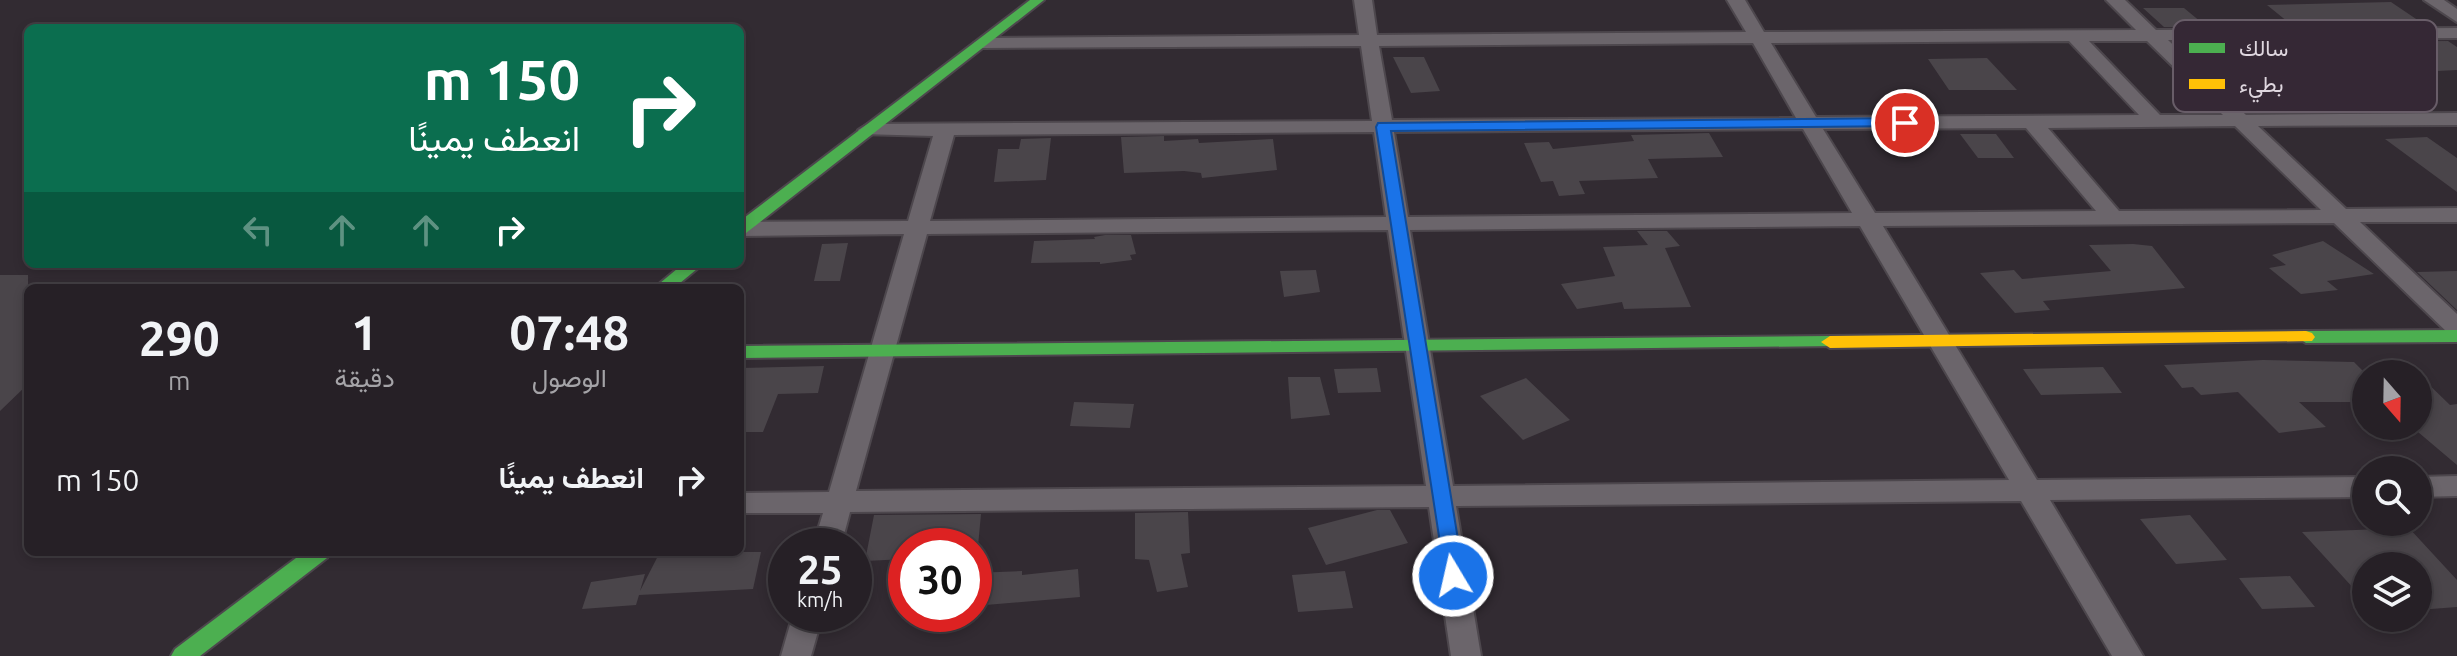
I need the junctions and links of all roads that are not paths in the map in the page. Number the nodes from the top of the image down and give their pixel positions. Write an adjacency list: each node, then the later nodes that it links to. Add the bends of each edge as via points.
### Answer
1 (1038, 0): 14 (street)
2 (1363, 0): 13 (street)
3 (1736, 0): 12 (street)
4 (2115, 0): 10 (street)
5 (2433, 0): 6 (street)
6 (2457, 17)
7 (2437, 33): 8 (street)
8 (2457, 33)
9 (2073, 35): 10 (street); 12 (street); 19 (street)
10 (2151, 35): 11 (street); 15 (street)
11 (2173, 35)
12 (1758, 37): 13 (street); 21 (street)
13 (1370, 40): 14 (street); 22 (street)
14 (983, 43): 23 (street)
15 (2173, 56)
16 (2232, 112): 18 (street)
17 (2457, 119): 18 (street)
18 (2240, 120): 19 (street); 26 (street)
19 (2155, 121): 20 (street)
20 (2032, 122): 21 (street); 27 (street)
21 (1810, 123): 22 (street); 28 (street)
22 (1383, 127): 24 (street); 29 (street)
23 (868, 130): 24 (street); 30 (street)
24 (945, 130): 31 (street)
25 (2457, 215): 26 (street)
26 (2341, 216): 27 (street); 35 (street)
27 (2113, 218): 28 (street)
28 (1867, 220): 29 (street); 37 (street)
29 (1398, 224): 31 (street); 38 (street)
30 (744, 226)
31 (918, 227): 32 (street); 39 (street)
32 (744, 229)
33 (689, 268): 34 (street)
34 (668, 284)
35 (2457, 328)
36 (2457, 336): 37 (street)
37 (1939, 341): 38 (street); 44 (street)
38 (1417, 345): 39 (street); 45 (street)
39 (883, 350): 40 (street); 46 (street)
40 (744, 352)
41 (2457, 486): 43 (street)
42 (2352, 487): 44 (street)
43 (2432, 487)
44 (2029, 491): 45 (street); 54 (street)
45 (1441, 496): 46 (street); 53 (street)
46 (839, 502): 47 (street); 48 (street)
47 (744, 503)
48 (832, 528)
49 (314, 556): 51 (street)
50 (803, 632): 52 (street)
51 (183, 656)
52 (796, 656)
53 (1466, 656)
54 (2128, 656)

